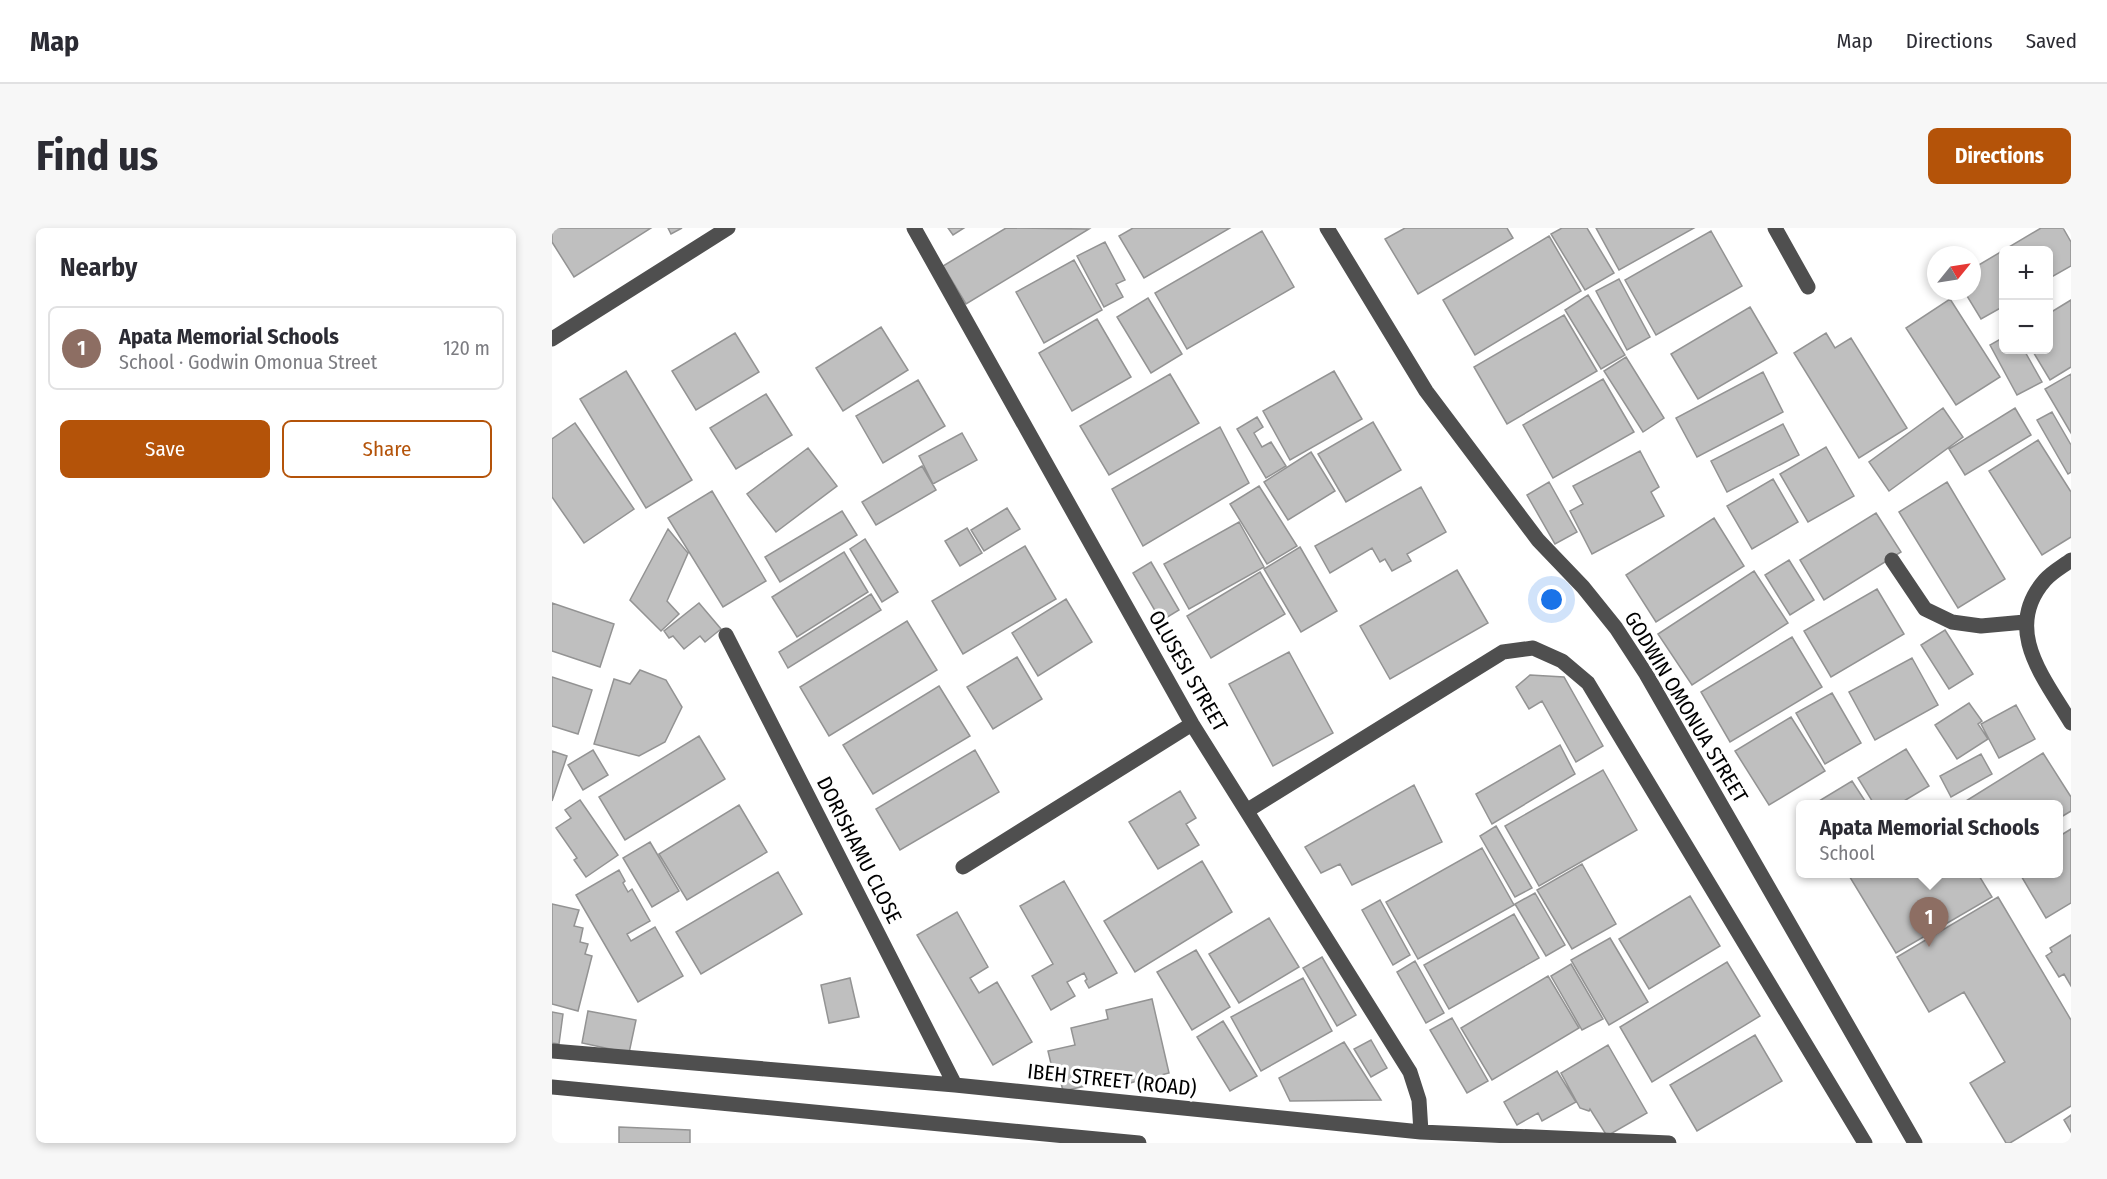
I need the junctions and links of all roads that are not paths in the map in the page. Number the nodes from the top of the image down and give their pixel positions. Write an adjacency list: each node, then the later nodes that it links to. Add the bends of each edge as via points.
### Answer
1 (728, 228): 6 (street)
2 (914, 228): 12 (street, OLUSESI STREET)
3 (1327, 228): 22 (street, GODWIN OMONUA STREET, via 1426,391 1538,540 1583,587 1634,656)
4 (1775, 228): 5 (street)
5 (1808, 287)
6 (552, 339)
7 (1892, 560): 9 (street, via 1925,609 1952,622 1981,626)
8 (2071, 560): 9 (street, via 2045,579)
9 (2025, 622): 11 (street, via 2028,648)
10 (726, 635): 16 (street, DORISHAMU CLOSE)
11 (2071, 723)
12 (1192, 724): 13 (street, OLUSESI STREET); 14 (street)
13 (1248, 810): 18 (street, OLUSESI STREET, via 1410,1072 1419,1100); 21 (street, via 1503,652 1533,648 1562,662 1588,683)
14 (963, 867)
15 (552, 1051): 16 (street, IBEH STREET (ROAD))
16 (955, 1085): 18 (street, IBEH STREET (ROAD))
17 (552, 1087): 19 (street)
18 (1421, 1132): 20 (street, IBEH STREET (ROAD))
19 (1139, 1143)
20 (1669, 1143)
21 (1865, 1143)
22 (1915, 1143)

